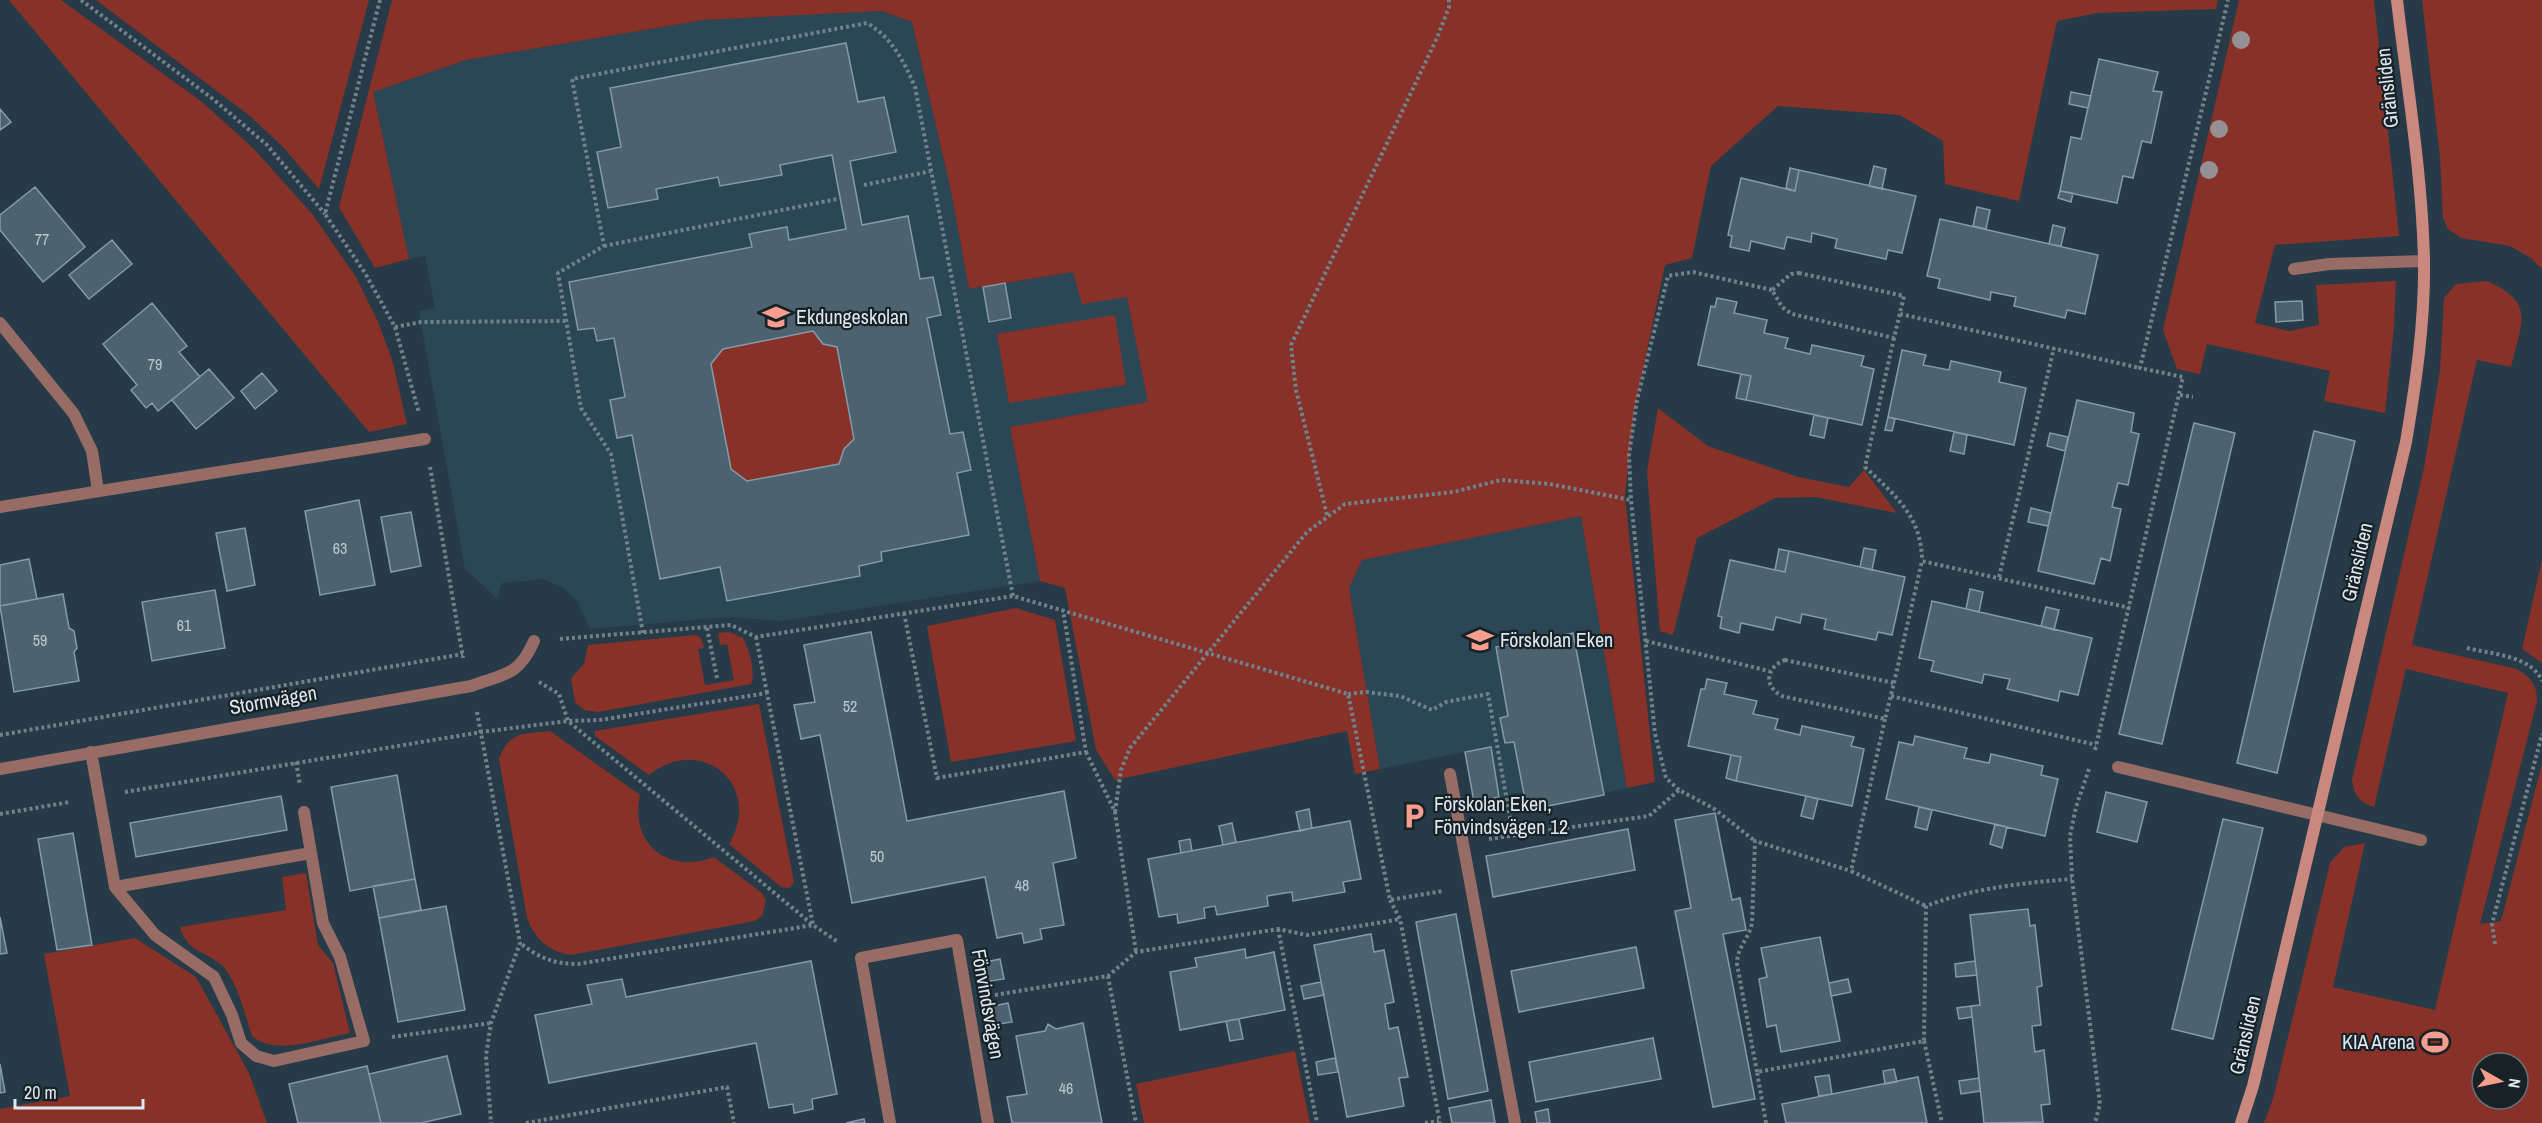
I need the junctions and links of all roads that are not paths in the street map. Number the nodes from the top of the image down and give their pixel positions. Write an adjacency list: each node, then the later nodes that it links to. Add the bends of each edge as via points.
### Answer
1 (2397, 0): 2 (street, Gränsliden, via 2421,201)
2 (2424, 261): 3 (street); 14 (street, Gränsliden, via 2422,325 2406,442)
3 (2294, 268)
4 (0, 323): 6 (street, via 74,414 92,451)
5 (425, 439): 6 (street)
6 (98, 491): 7 (street)
7 (0, 507)
8 (534, 641): 9 (street, Stormvägen, via 518,669 471,686)
9 (92, 752): 11 (street, Stormvägen); 17 (street)
10 (2118, 767): 14 (street)
11 (0, 769)
12 (1450, 774): 20 (street)
13 (304, 812): 16 (street)
14 (2317, 814): 15 (street); 21 (street, Gränsliden)
15 (2421, 840)
16 (311, 853): 17 (street); 17 (street, via 323,923 340,957 364,1041 274,1061 255,1056 241,1043 214,977 155,935)
17 (115, 887)
18 (890, 1123): 19 (street, Fönvindsvägen, via 861,958 957,940)
19 (988, 1123)
20 (1515, 1123)
21 (2241, 1123)

